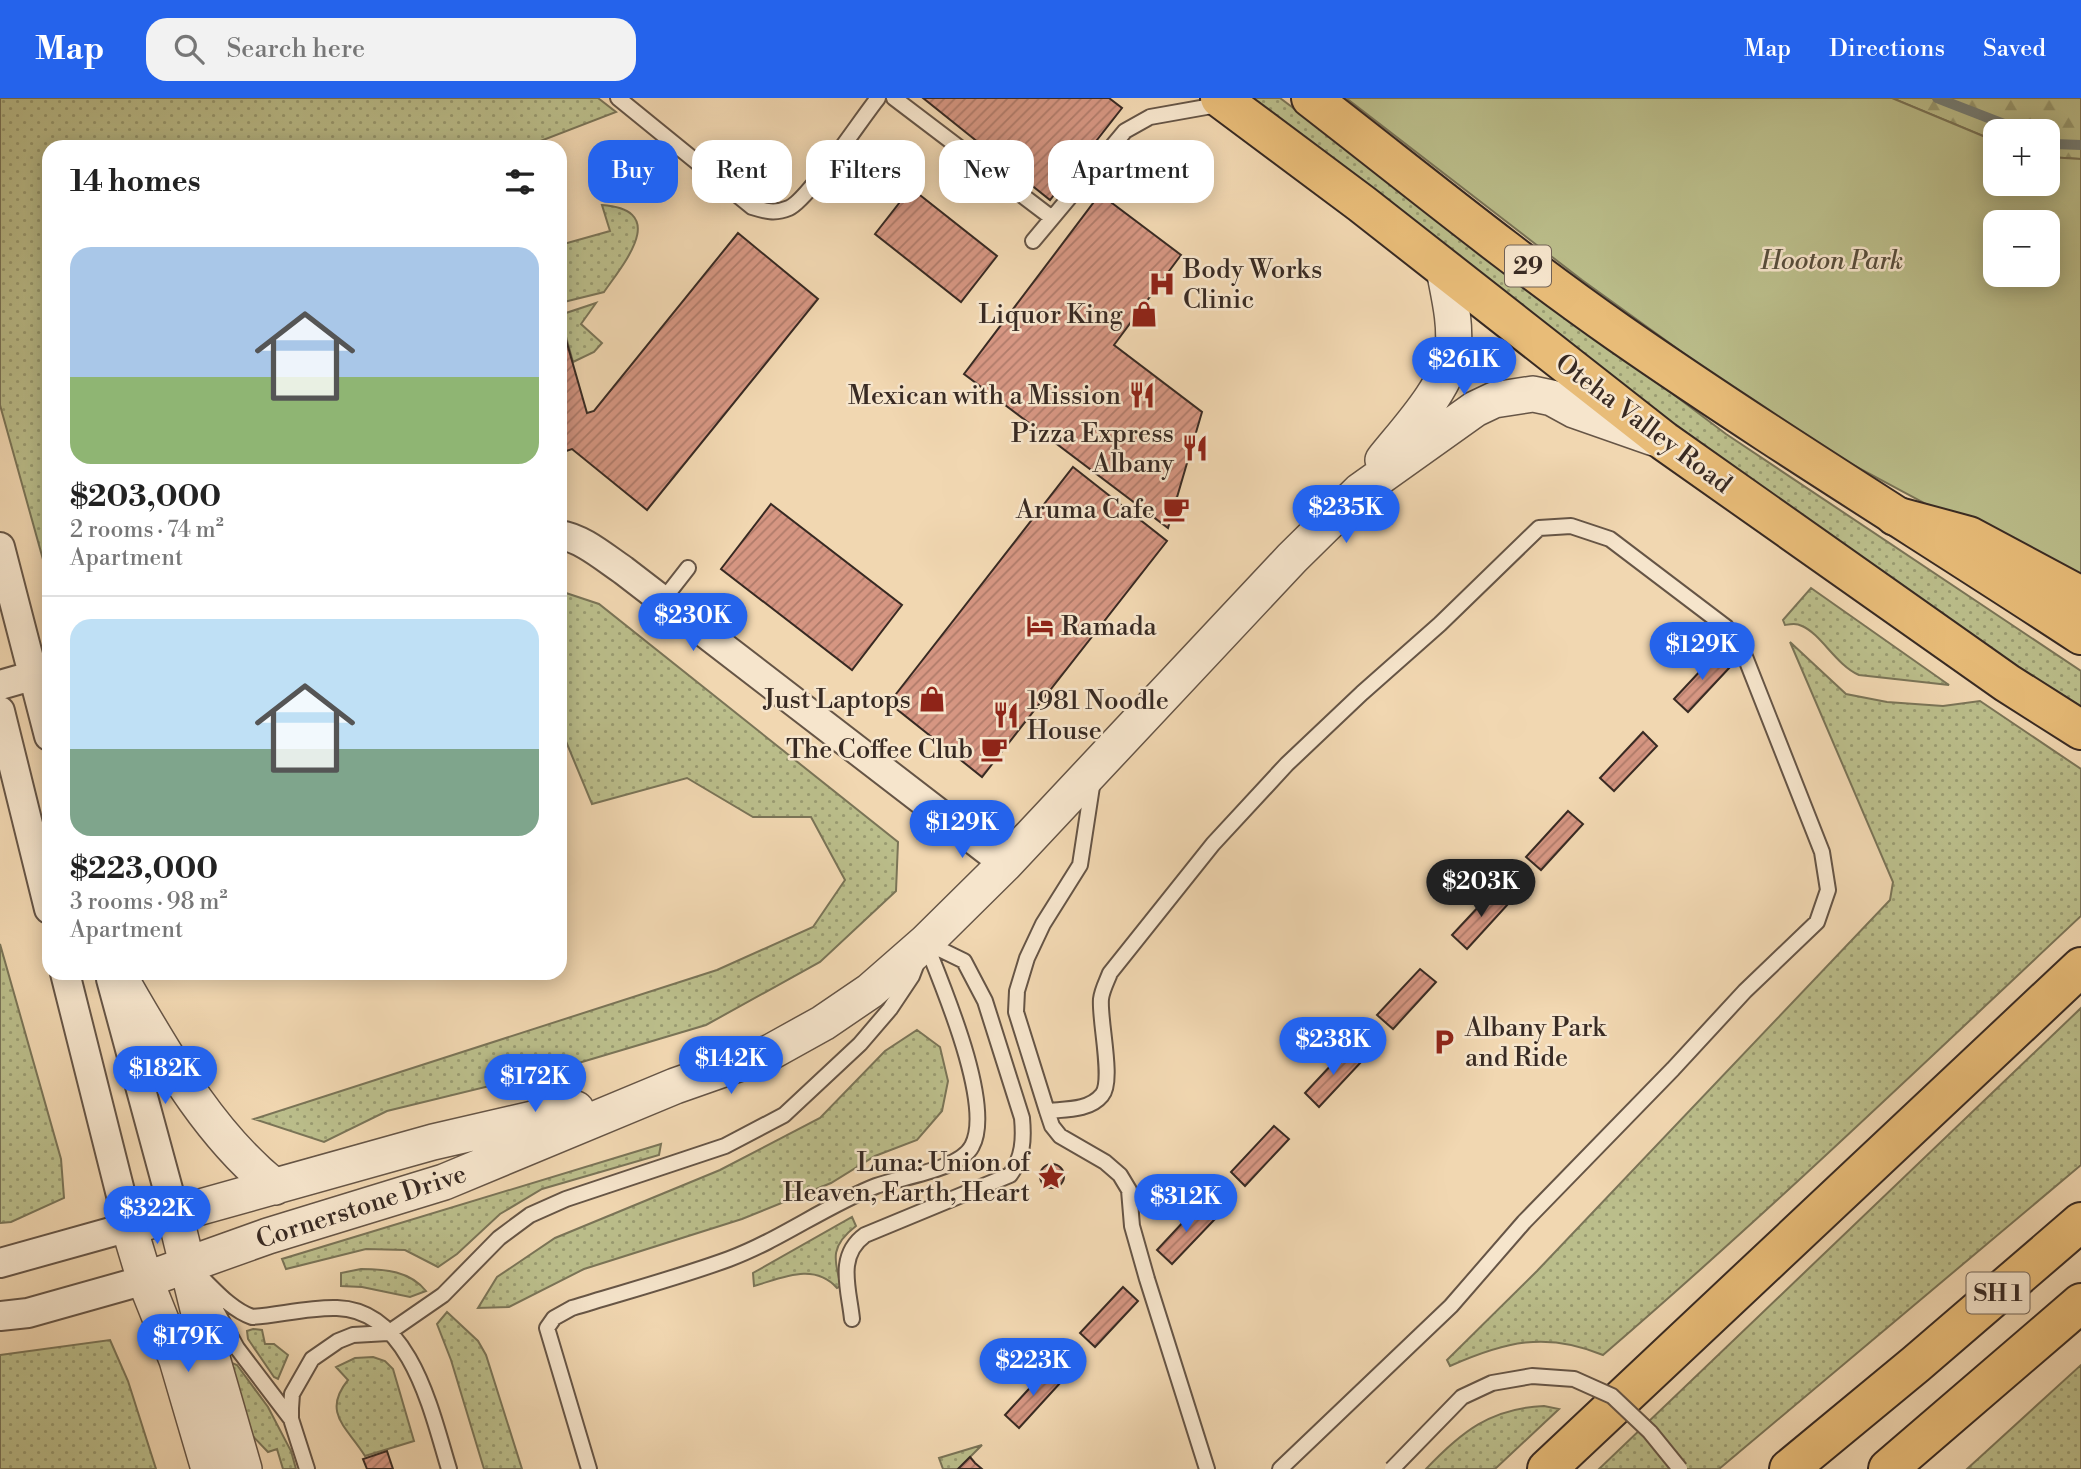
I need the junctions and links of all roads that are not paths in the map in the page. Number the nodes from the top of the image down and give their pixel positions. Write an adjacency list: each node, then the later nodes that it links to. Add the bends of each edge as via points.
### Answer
1 (618, 98): 2 (lane, via 752,207 772,213 791,207 810,188)
2 (878, 98)
3 (894, 98): 6 (lane)
4 (1311, 98): 11 (main road, 29, via 1618,332)
5 (1224, 101): 6 (lane, via 1150,117 1125,131); 8 (main road, Oteha Valley Road / 29)
6 (1052, 218): 7 (lane)
7 (1033, 242)
8 (1444, 269): 9 (main road, Oteha Valley Road / 29); 10 (street, Cornerstone Drive, via 1453,315 1452,353 1446,372)
9 (1664, 441): 10 (street, Cornerstone Drive, via 1552,398 1533,394 1511,397 1475,409); 21 (main road, Oteha Valley Road / 29, via 2007,683)
10 (1360, 491): 22 (street, Cornerstone Drive)
11 (1895, 516): 15 (main road, via 1969,536); 17 (main road, 29)
12 (567, 537): 16 (street, via 609,560)
13 (0, 547): 18 (street)
14 (688, 568): 16 (lane)
15 (2081, 596)
16 (663, 600): 23 (street)
17 (2081, 635)
18 (41, 674): 19 (street)
19 (0, 685)
20 (0, 711): 24 (street)
21 (2081, 730)
22 (1096, 767): 23 (street, Cornerstone Drive); 31 (lane, via 1080,864 1043,924 1017,991 1016,1012)
23 (1005, 864): 25 (street, Cornerstone Drive)
24 (42, 881)
25 (926, 942): 30 (street, Cornerstone Drive, via 870,991 769,1054); 41 (lane, via 964,961 985,1001 1022,1118 1021,1155 1010,1175 856,1241 846,1262); 42 (lane, via 912,976 890,1009 860,1044 784,1115 725,1146 530,1215 499,1238 443,1295); 48 (lane, via 977,1095 979,1125 972,1148 953,1163 876,1186 730,1258 572,1308 554,1318 547,1328)
26 (2080, 967): 52 (main road)
27 (67, 980): 35 (street)
28 (112, 980): 33 (street)
29 (121, 980): 32 (street, via 178,1076 240,1154)
30 (675, 1086): 32 (street, Cornerstone Drive, via 433,1142); 37 (street, Cornerstone Drive, via 444,1182)
31 (1047, 1111): 49 (lane, via 1060,1136 1105,1162 1129,1190 1132,1226); 50 (lane, via 1077,1109 1104,1093 1101,995 1110,973 1213,844 1287,764 1539,528 1571,526 1610,539 1726,627 1742,649 1822,852 1828,890 1817,922 1524,1222 1451,1306)
32 (275, 1187): 33 (street, Cornerstone Drive)
33 (175, 1215): 35 (street, Cornerstone Drive); 37 (street)
34 (2081, 1222): 54 (main road, SH 1)
35 (129, 1227): 36 (street, Cornerstone Drive); 38 (street)
36 (0, 1263)
37 (189, 1264): 38 (street, Cornerstone Drive); 42 (lane, via 225,1301 252,1317 337,1308 364,1314); 43 (lane, via 237,1348); 45 (street)
38 (145, 1280): 40 (street, Cornerstone Drive, via 28,1313); 44 (street, via 177,1360)
39 (2081, 1303): 55 (main road, SH 1)
40 (0, 1316)
41 (852, 1319)
42 (388, 1333): 43 (lane, via 353,1335 312,1359 292,1394); 47 (lane, via 404,1349 422,1383)
43 (291, 1419): 46 (lane)
44 (209, 1469)
45 (244, 1469)
46 (307, 1469)
47 (449, 1469)
48 (589, 1469)
49 (1207, 1469)
50 (1280, 1469)
51 (1392, 1469): 53 (lane, bridge, via 1462,1397 1492,1382 1532,1376 1574,1379 1612,1396)
52 (1547, 1469)
53 (1680, 1469)
54 (1789, 1469)
55 (1888, 1469)

